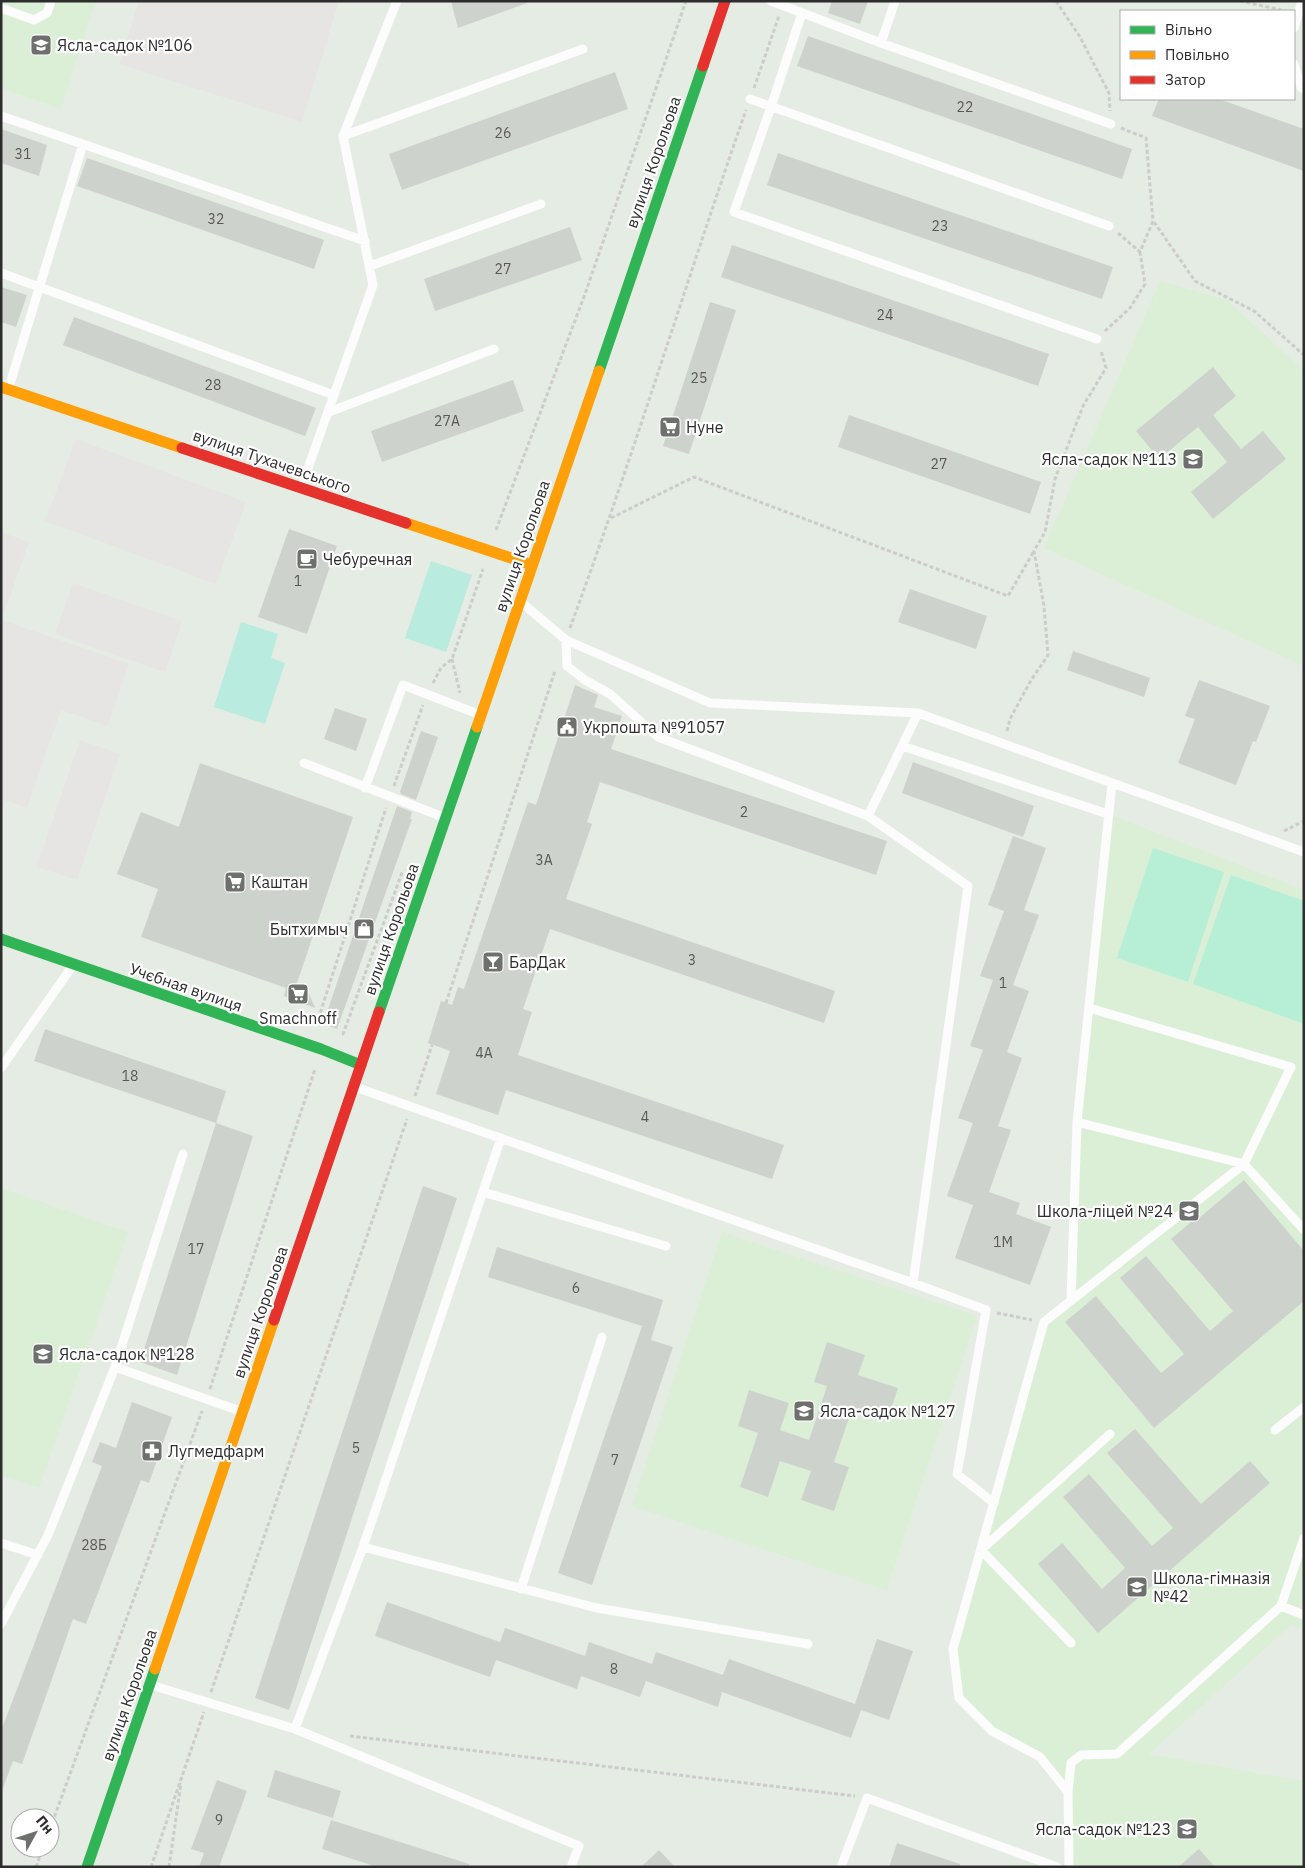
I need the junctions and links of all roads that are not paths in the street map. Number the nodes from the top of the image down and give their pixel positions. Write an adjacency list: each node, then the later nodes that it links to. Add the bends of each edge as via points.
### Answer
1 (51, 1): 7 (lane, via 47,14 34,20)
2 (397, 1): 18 (lane)
3 (725, 1): 32 (street, вулиця Корольова)
4 (770, 1): 8 (lane)
5 (895, 1): 10 (lane)
6 (1302, 1): 9 (lane)
7 (1, 8)
8 (802, 13): 10 (lane); 15 (lane)
9 (1295, 25)
10 (880, 43): 17 (lane)
11 (583, 49): 18 (lane)
12 (1295, 67): 13 (lane)
13 (1304, 89)
14 (750, 99): 15 (lane)
15 (771, 107): 21 (lane); 26 (lane, via 734,212)
16 (1, 116): 19 (lane)
17 (1111, 124)
18 (343, 136): 22 (lane)
19 (83, 144): 22 (lane); 25 (lane)
20 (541, 204): 23 (lane)
21 (1109, 226)
22 (365, 240): 23 (lane)
23 (370, 266): 29 (lane, via 374,285)
24 (1, 273): 25 (lane)
25 (40, 287): 28 (lane); 29 (lane)
26 (1097, 339)
27 (494, 349): 30 (lane)
28 (5, 388): 31 (street, вулиця Тухачевського)
29 (334, 395): 30 (lane)
30 (328, 412): 31 (lane)
31 (301, 488): 32 (street, вулиця Тухачевського)
32 (532, 565): 33 (street, вулиця Корольова)
33 (520, 601): 34 (lane); 36 (street, вулиця Корольова)
34 (566, 640): 35 (lane, via 710,703); 42 (lane, via 567,666 610,694 658,737)
35 (918, 713): 37 (lane); 39 (lane)
36 (481, 715): 40 (lane, via 403,685); 43 (street, вулиця Корольова)
37 (902, 746): 41 (lane); 42 (lane)
38 (304, 763): 40 (lane)
39 (1112, 783): 41 (lane); 44 (lane)
40 (365, 788): 43 (lane)
41 (1108, 814): 47 (lane)
42 (868, 816): 58 (lane, via 968,886)
43 (446, 818): 48 (street, вулиця Корольова)
44 (1304, 852)
45 (1, 939): 46 (street, Учєбная вулиця)
46 (73, 966): 48 (street, Учєбная вулиця); 49 (lane)
47 (1089, 1008): 51 (lane); 54 (lane, via 1291,1067)
48 (361, 1065): 50 (street, вулиця Корольова)
49 (1, 1068)
50 (354, 1087): 52 (lane); 63 (street, вулиця Корольова)
51 (1077, 1122): 54 (lane); 59 (lane)
52 (501, 1138): 55 (lane); 58 (lane)
53 (183, 1154): 61 (lane)
54 (1244, 1164): 56 (lane); 59 (lane)
55 (483, 1192): 57 (lane); 69 (lane)
56 (1304, 1230)
57 (666, 1246)
58 (913, 1283): 66 (lane, via 986,1310 957,1474)
59 (1071, 1301): 66 (lane, via 1044,1322)
60 (602, 1338): 72 (lane)
61 (115, 1367): 63 (lane); 71 (lane)
62 (1304, 1407): 64 (lane)
63 (243, 1412): 78 (street, вулиця Корольова)
64 (1275, 1430)
65 (1110, 1434): 70 (lane)
66 (994, 1503): 70 (lane)
67 (1304, 1538): 73 (lane)
68 (1, 1543): 71 (lane)
69 (363, 1547): 72 (lane); 79 (lane)
70 (981, 1550): 76 (lane); 80 (lane, via 953,1649 959,1698 992,1732 1040,1756)
71 (38, 1555): 75 (lane)
72 (521, 1589): 77 (lane, via 597,1608)
73 (1281, 1606): 74 (lane); 80 (lane, via 1117,1754 1080,1755 1071,1763)
74 (1304, 1615)
75 (1, 1624)
76 (1071, 1643)
77 (808, 1644)
78 (150, 1684): 79 (lane); 81 (street, вулиця Корольова)
79 (294, 1730): 82 (lane, via 579,1846)
80 (1068, 1792): 85 (lane)
81 (87, 1867)
82 (572, 1867)
83 (841, 1867): 84 (lane, via 868,1798)
84 (1057, 1867)
85 (1069, 1867)

